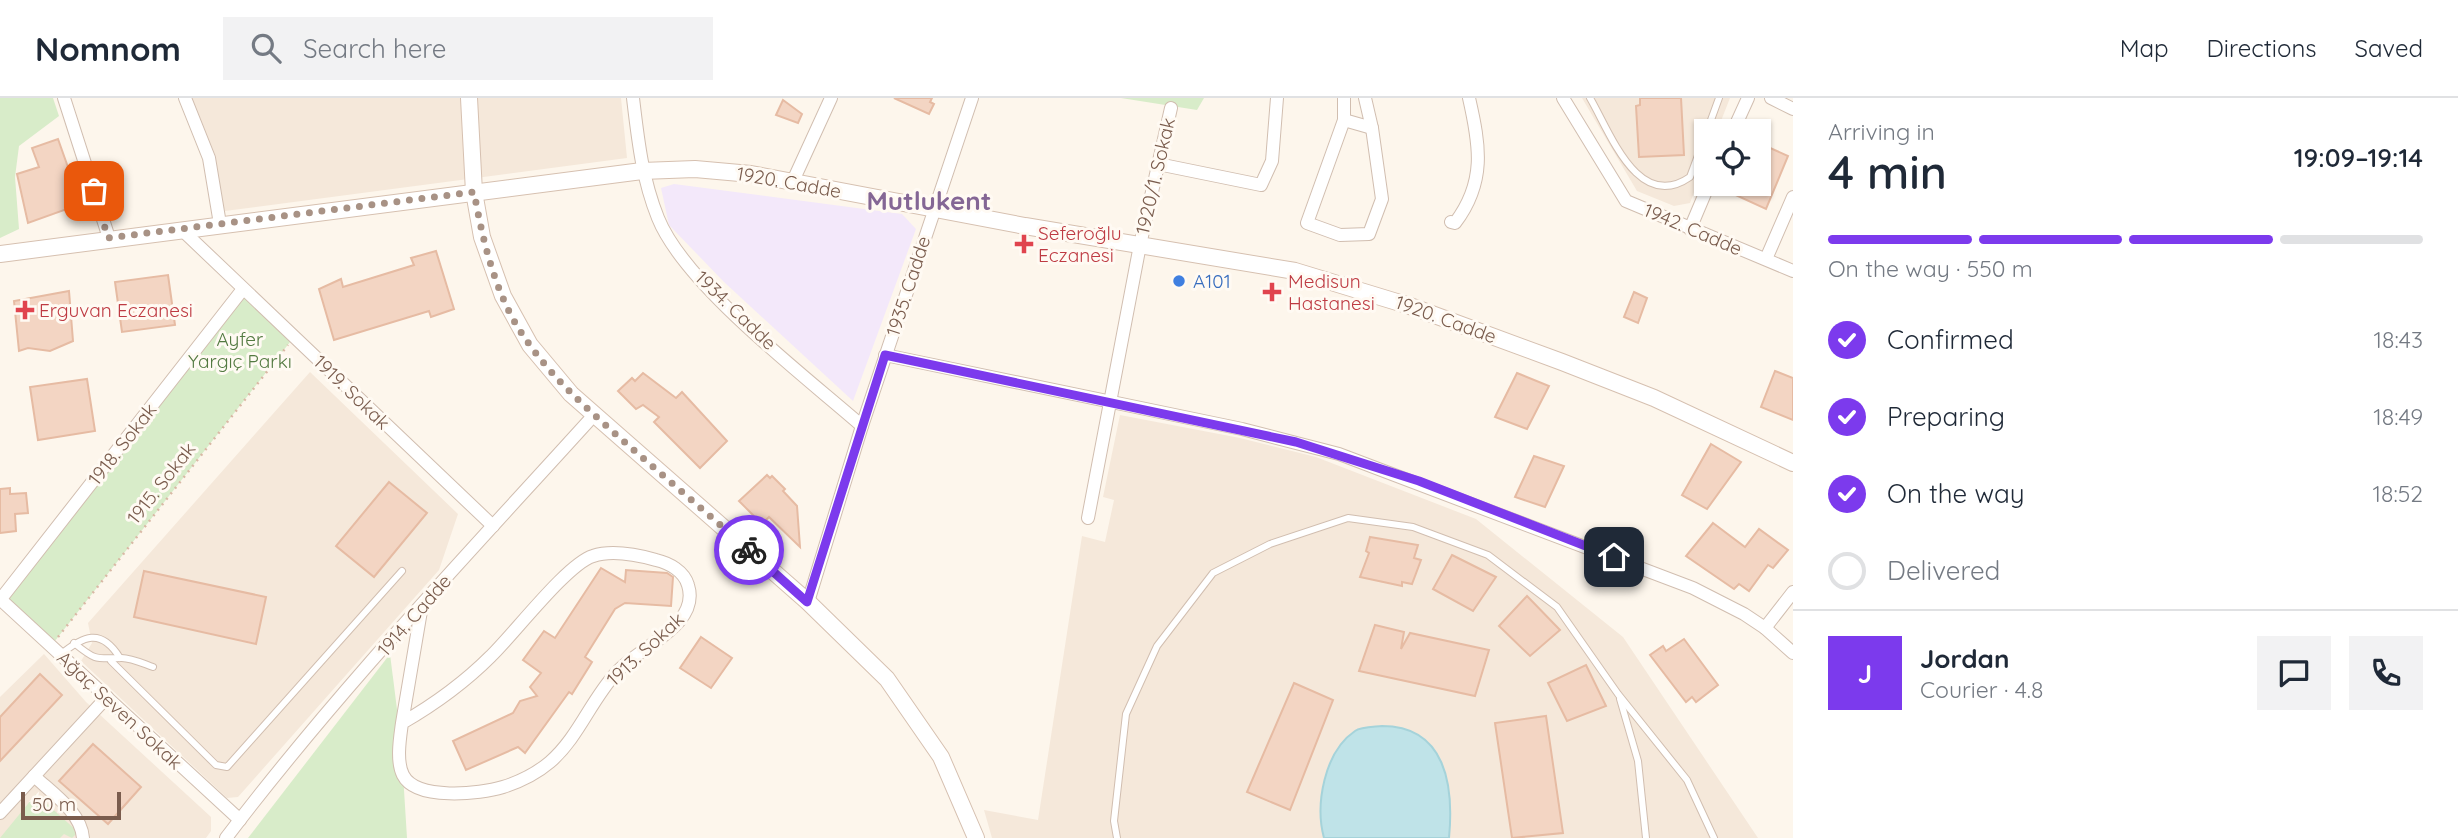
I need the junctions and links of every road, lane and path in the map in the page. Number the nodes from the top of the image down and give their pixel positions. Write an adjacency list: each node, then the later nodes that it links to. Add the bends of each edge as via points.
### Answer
1 (64, 98): 34 (street)
2 (185, 98): 31 (street, via 209,158)
3 (469, 98): 26 (main road)
4 (633, 98): 24 (street, 1934. Cadde)
5 (831, 98): 25 (street)
6 (972, 98): 29 (street, 1935. Cadde)
7 (1277, 98): 22 (street, via 1272,161 1261,186)
8 (1344, 98): 20 (street)
9 (1365, 98): 21 (street)
10 (1469, 98): 30 (street, via 1480,164 1471,202 1455,223)
11 (1563, 98): 33 (street, 1942. Cadde, via 1626,201)
12 (1590, 98): 23 (lane, via 1630,167 1651,184 1672,186 1690,177)
13 (1719, 98): 18 (lane)
14 (1748, 98): 19 (street)
15 (1771, 98): 17 (street)
16 (1171, 107): 22 (street, 1920/1. Sokak)
17 (1793, 109)
18 (1712, 119)
19 (1738, 119)
20 (1344, 120): 21 (street); 21 (street, via 1307,223 1340,235 1369,234 1382,199)
21 (1372, 128)
22 (1158, 164): 35 (street, 1920/1. Sokak)
23 (1694, 166)
24 (642, 171): 25 (main road, 1920. Cadde, via 721,170); 26 (main road, 1920. Cadde); 44 (street, 1934. Cadde, via 675,249 732,310)
25 (793, 181): 29 (main road, 1920. Cadde)
26 (474, 192): 31 (main road, 1920. Cadde); 43 (main road, via 488,257 513,319 549,370)
27 (1704, 196): 33 (street)
28 (1793, 197): 37 (street)
29 (934, 210): 35 (main road, 1920. Cadde); 41 (street, 1935. Cadde)
30 (1451, 222)
31 (220, 224): 32 (main road, 1920. Cadde)
32 (181, 229): 34 (main road, 1920. Cadde); 39 (street, 1919. Sokak)
33 (1690, 229): 37 (street, 1942. Cadde)
34 (108, 238): 36 (main road, 1920. Cadde)
35 (1140, 245): 42 (street, 1920/1. Sokak); 45 (main road, 1920. Cadde, via 1294,271 1373,293 1654,398)
36 (0, 254)
37 (1766, 259): 38 (street, 1942. Cadde)
38 (1793, 271)
39 (243, 289): 40 (street, 1919. Sokak); 50 (street, 1918. Sokak)
40 (294, 337): 47 (street, 1919. Sokak); 55 (path, 1915. Sokak)
41 (885, 355): 42 (street); 44 (street, 1935. Cadde)
42 (1110, 402): 46 (street, 1920/1. Sokak); 53 (street, via 1296,442 1393,472 1693,588)
43 (594, 415): 47 (street, 1914. Cadde); 51 (main road)
44 (862, 426): 51 (street, 1935. Cadde)
45 (1793, 463)
46 (1088, 518)
47 (493, 526): 52 (street, 1914. Cadde)
48 (402, 571): 58 (lane, via 227,767 216,765)
49 (1793, 592): 53 (street)
50 (0, 600): 55 (street, Ağaç Seven Sokak)
51 (807, 602): 68 (main road, via 868,659 907,704 941,757)
52 (422, 605): 62 (street, 1913. Sokak); 65 (street, 1914. Cadde)
53 (1765, 628): 56 (street)
54 (74, 643): 55 (lane); 57 (lane, via 85,637 98,638); 58 (lane, via 91,656)
55 (55, 650): 61 (street, Ağaç Seven Sokak)
56 (1793, 653)
57 (120, 658): 58 (lane); 59 (lane)
58 (111, 661)
59 (153, 667)
60 (1618, 694): 69 (lane, via 1557,607 1488,555 1413,527 1348,518 1270,544 1213,573 1157,646 1126,714 1114,821); 70 (lane, via 1638,761); 71 (lane, via 1687,780)
61 (107, 697): 63 (street); 65 (street, Ağaç Seven Sokak)
62 (402, 723): 62 (street, 1913. Sokak, via 403,775 424,791 502,788 522,779 564,748 618,670 682,618 689,607 687,581 663,561 591,556 468,677)
63 (34, 776): 64 (street); 66 (street, via 74,814)
64 (0, 813)
65 (240, 820): 67 (street, 1914. Cadde)
66 (83, 838)
67 (226, 838)
68 (975, 838)
69 (1117, 838)
70 (1646, 838)
71 (1714, 838)

